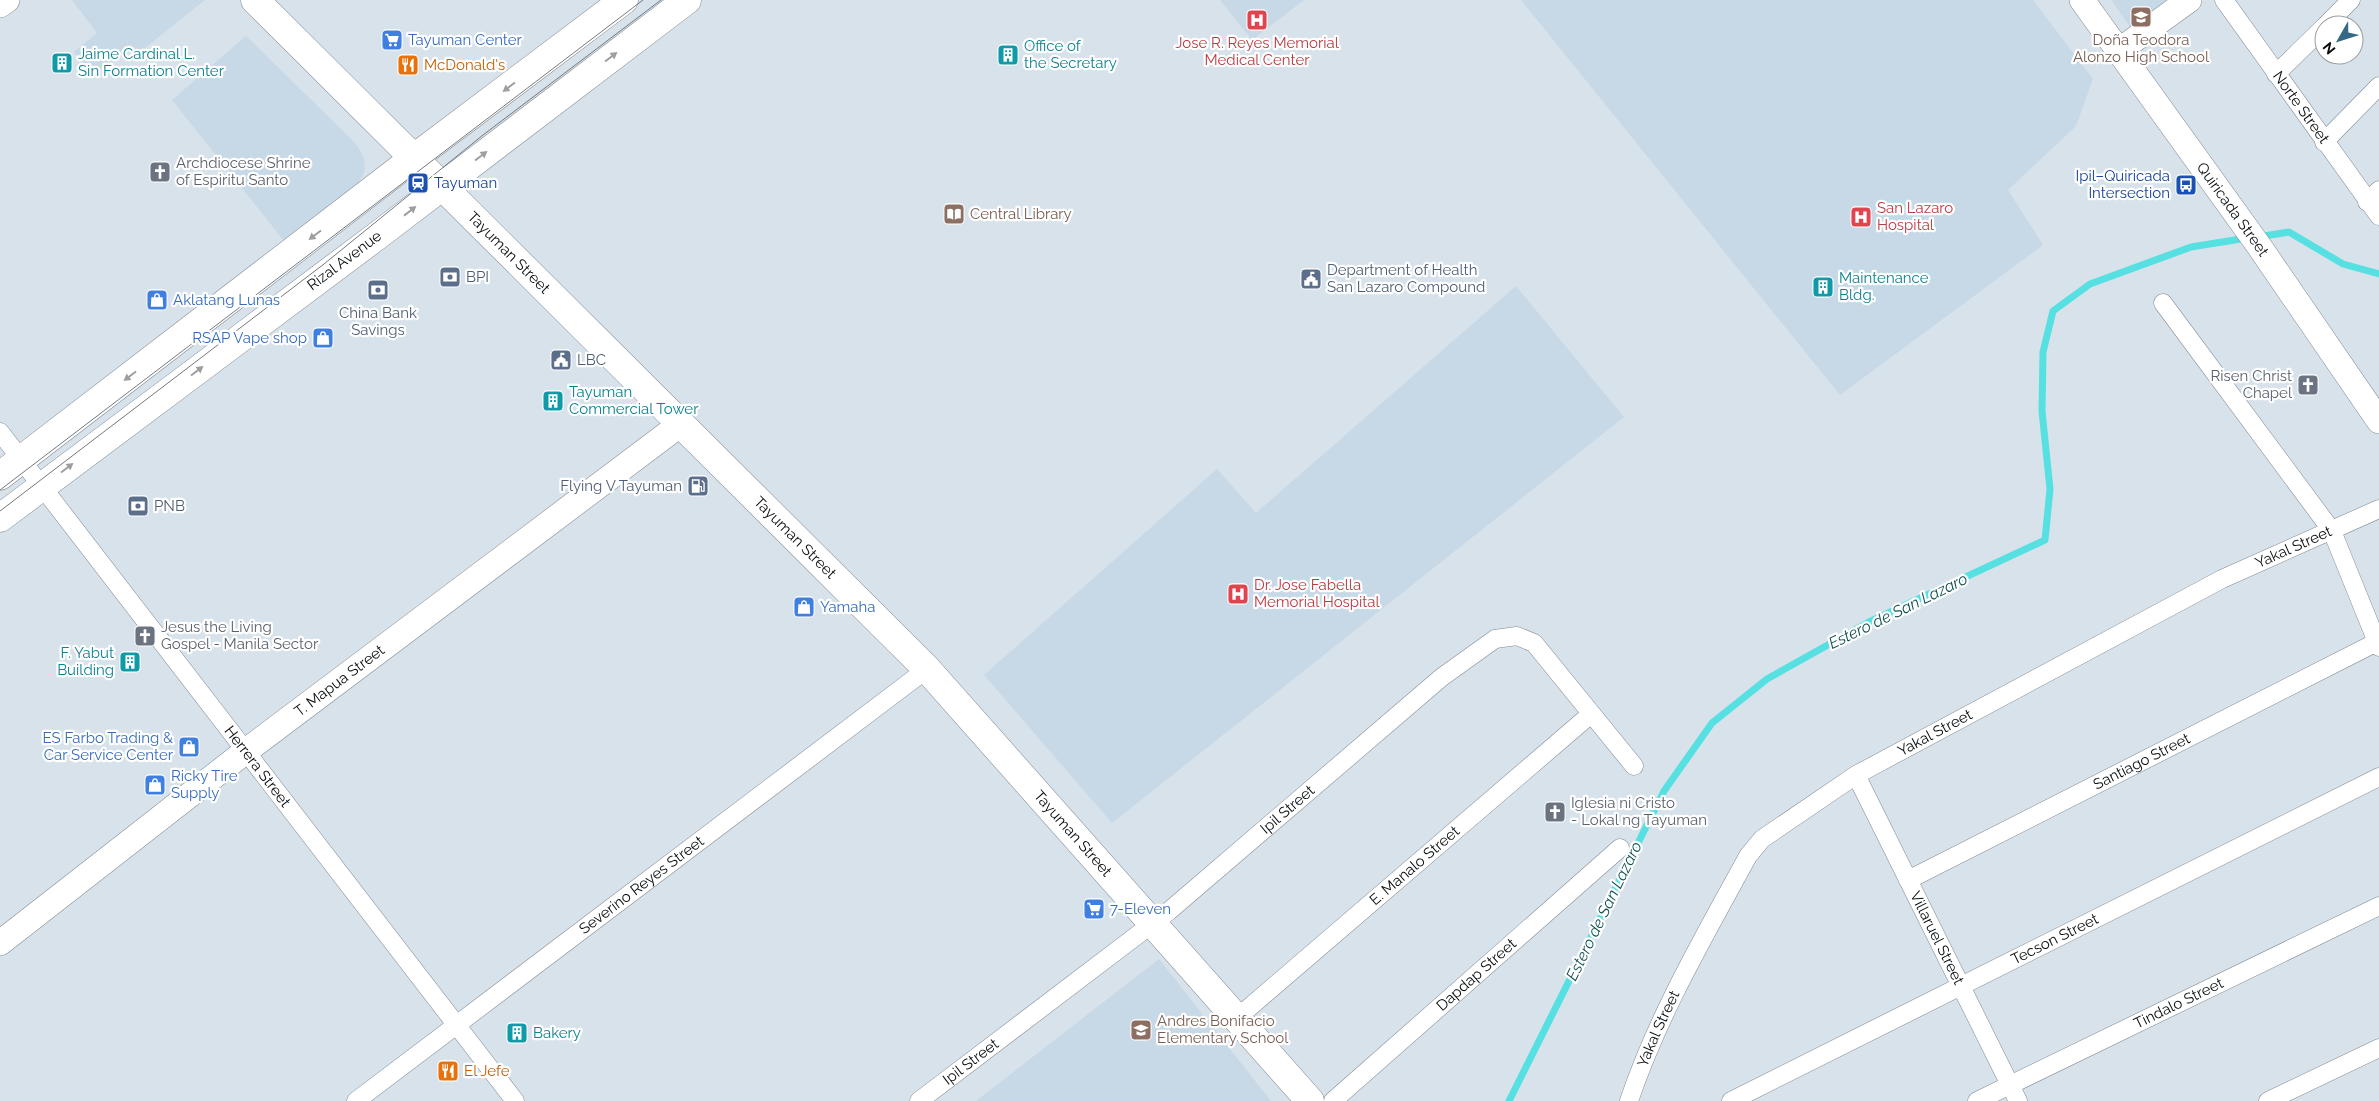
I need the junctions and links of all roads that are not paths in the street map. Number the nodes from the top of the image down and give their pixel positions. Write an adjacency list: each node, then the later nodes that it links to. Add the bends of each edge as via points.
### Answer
1 (7, 0): 9 (street)
2 (254, 0): 16 (main road, Tayuman Street)
3 (624, 0): 16 (main road, one-way to 16)
4 (687, 0): 17 (main road, Rizal Avenue, one-way to 4)
5 (2082, 0): 12 (street, Quiricada Street)
6 (2189, 0): 12 (street)
7 (2224, 0): 13 (street, Norte Street)
8 (2351, 0): 10 (street)
9 (0, 6)
10 (2336, 15)
11 (2314, 37): 13 (street)
12 (2120, 50): 21 (street, Quiricada Street)
13 (2276, 74): 15 (street, Norte Street)
14 (2379, 86): 15 (street)
15 (2324, 142): 18 (street, Norte Street)
16 (414, 158): 17 (main road, Tayuman Street); 24 (main road, one-way to 24)
17 (442, 186): 22 (main road, Tayuman Street); 26 (main road, Rizal Avenue, one-way to 17)
18 (2373, 196): 19 (street, Norte Street)
19 (2379, 216)
20 (2163, 303): 29 (street)
21 (2379, 421)
22 (682, 423): 31 (main road, Tayuman Street); 33 (street, T. Mapua Street)
23 (0, 432): 24 (street, Herrera Street)
24 (21, 460): 25 (main road); 26 (street, Herrera Street)
25 (0, 476)
26 (42, 486): 28 (main road, Rizal Avenue); 33 (street, Herrera Street)
27 (2379, 509): 29 (street, Yakal Street)
28 (0, 518)
29 (2332, 531): 30 (street); 35 (street, Yakal Street, via 2222,580)
30 (2378, 645): 38 (street, Santiago Street)
31 (928, 669): 40 (main road, Tayuman Street); 44 (street, Severino Reyes Street)
32 (1590, 714): 34 (street, Ipil Street); 40 (street, Ipil Street, via 1534,643 1517,636 1494,639 1442,677); 43 (street, E. Manalo Street)
33 (246, 752): 41 (street, T. Mapua Street); 44 (street, Herrera Street)
34 (1634, 766)
35 (1856, 775): 38 (street, Villaruel Street); 52 (street, Yakal Street, via 1762,839 1748,856 1678,985)
36 (2379, 777): 42 (street, Tecson Street)
37 (1620, 848): 51 (street, Dapdap Street)
38 (1908, 880): 42 (street, Villaruel Street)
39 (2379, 906): 46 (street, Tindalo Street)
40 (1152, 924): 43 (main road, Tayuman Street); 49 (street, Ipil Street)
41 (0, 943)
42 (1962, 987): 46 (street, Villaruel Street); 53 (street, Tecson Street)
43 (1237, 1018): 50 (main road, Tayuman Street)
44 (456, 1024): 47 (street, Severino Reyes Street); 48 (street, Herrera Street)
45 (2379, 1048): 56 (street)
46 (2010, 1084): 54 (street, Tindalo Street); 55 (street, Villaruel Street)
47 (356, 1101)
48 (514, 1101)
49 (920, 1101)
50 (1310, 1101)
51 (1333, 1101)
52 (1629, 1101)
53 (1731, 1101)
54 (1977, 1101)
55 (2018, 1101)
56 (2268, 1101)

